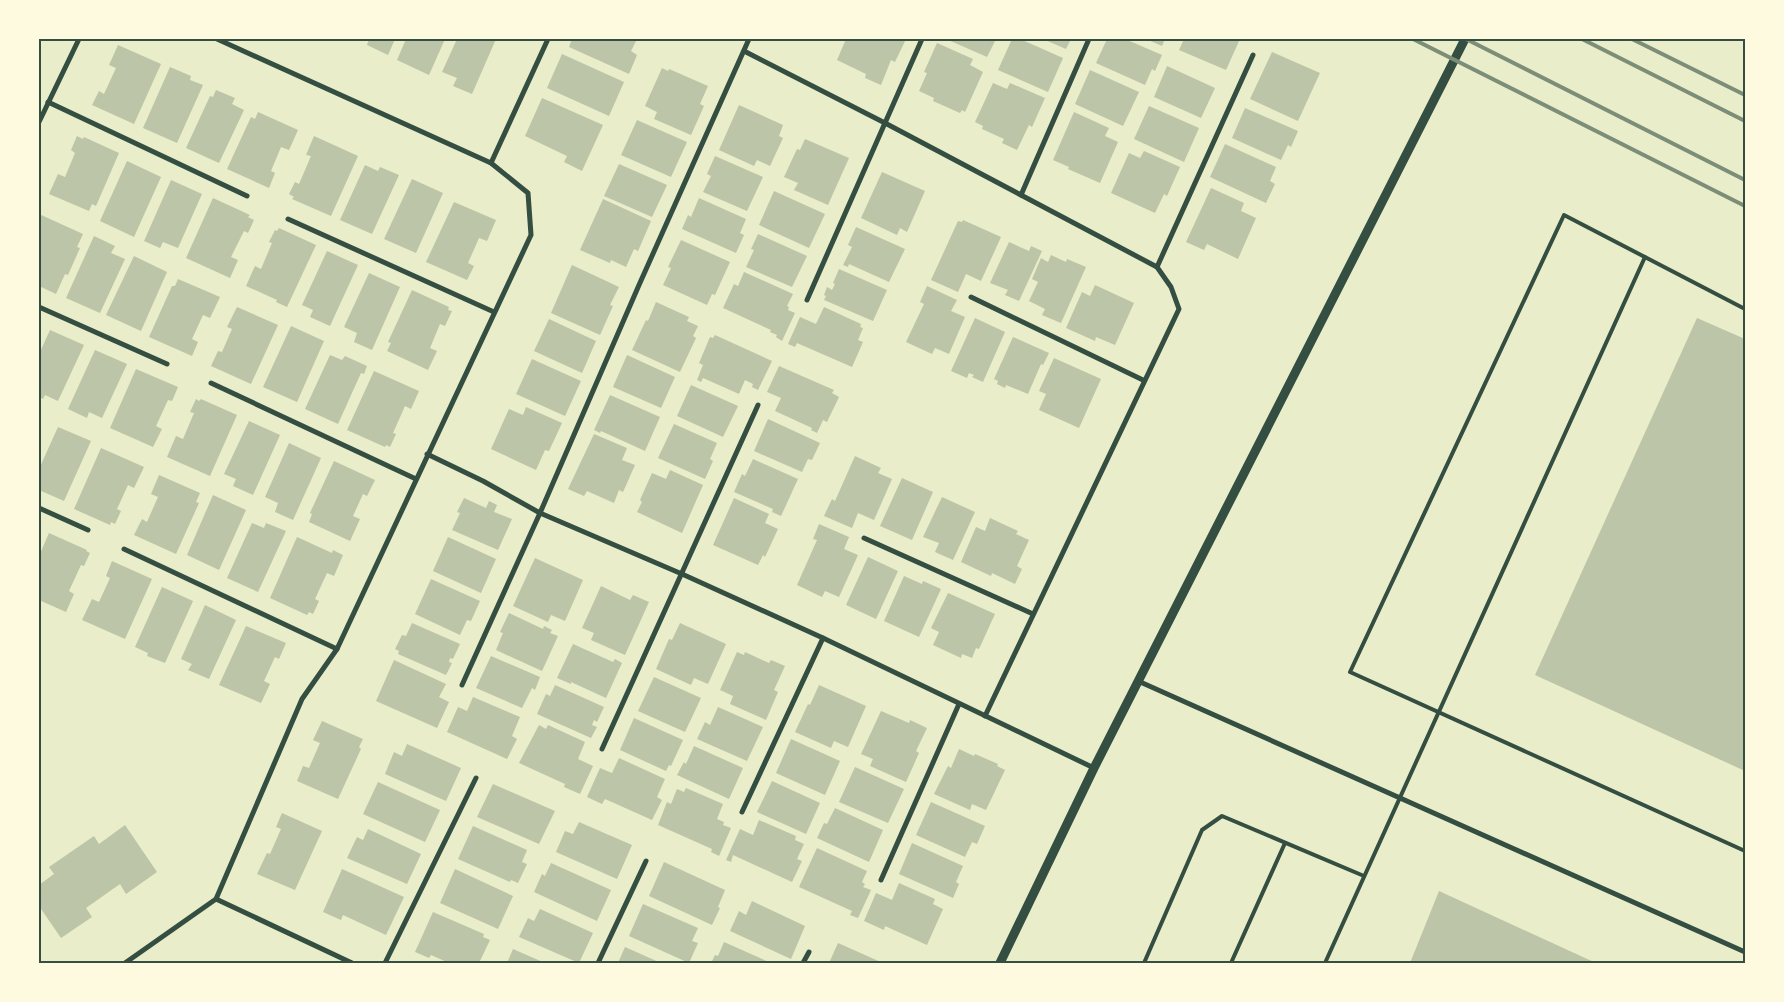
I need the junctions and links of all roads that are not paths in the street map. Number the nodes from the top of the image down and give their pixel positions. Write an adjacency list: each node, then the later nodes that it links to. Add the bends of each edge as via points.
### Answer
1 (79, 39): 10 (street)
2 (218, 39): 13 (street)
3 (749, 39): 8 (street)
4 (922, 39): 12 (street)
5 (1089, 39): 14 (street)
6 (1464, 39): 39 (street)
7 (546, 40): 13 (street)
8 (744, 51): 12 (street); 31 (street)
9 (1253, 54): 18 (street)
10 (48, 102): 11 (street); 15 (street)
11 (39, 122)
12 (884, 123): 14 (street); 20 (street)
13 (491, 163): 23 (street, via 528,193 531,235)
14 (1021, 195): 18 (street)
15 (247, 196)
16 (288, 219): 23 (street)
17 (1645, 257): 22 (lane); 42 (lane); 42 (lane, via 1564,215 1350,672)
18 (1157, 267): 25 (street, via 1171,287 1178,308)
19 (971, 297): 25 (street)
20 (808, 300)
21 (39, 307): 24 (street)
22 (1745, 310)
23 (494, 312): 28 (street)
24 (167, 364)
25 (1143, 380): 36 (street)
26 (211, 383): 29 (street)
27 (758, 405): 35 (street)
28 (427, 454): 29 (street); 31 (street, via 484,480)
29 (416, 479): 38 (street)
30 (39, 508): 32 (street)
31 (540, 513): 35 (street); 40 (street)
32 (88, 530)
33 (864, 538): 36 (street)
34 (124, 549): 38 (street)
35 (682, 574): 37 (street); 44 (street)
36 (1033, 614): 43 (street)
37 (822, 638): 41 (street); 48 (street)
38 (337, 649): 54 (street, via 302,699)
39 (1137, 681): 45 (street); 47 (street)
40 (462, 685)
41 (959, 704): 43 (street); 53 (street)
42 (1439, 712): 47 (lane); 50 (lane)
43 (985, 716): 45 (street)
44 (602, 749)
45 (1094, 768): 62 (street)
46 (476, 778): 59 (street)
47 (1400, 798): 52 (lane); 56 (street)
48 (742, 812)
49 (1285, 843): 52 (lane); 63 (lane, via 1222,816 1202,830); 64 (lane)
50 (1745, 851)
51 (646, 861): 60 (street)
52 (1364, 876): 65 (lane)
53 (881, 880)
54 (216, 899): 57 (street); 58 (street)
55 (809, 952): 61 (street)
56 (1745, 952)
57 (125, 963)
58 (352, 963)
59 (385, 963)
60 (598, 963)
61 (803, 963)
62 (1000, 963)
63 (1144, 963)
64 (1231, 963)
65 (1325, 963)

